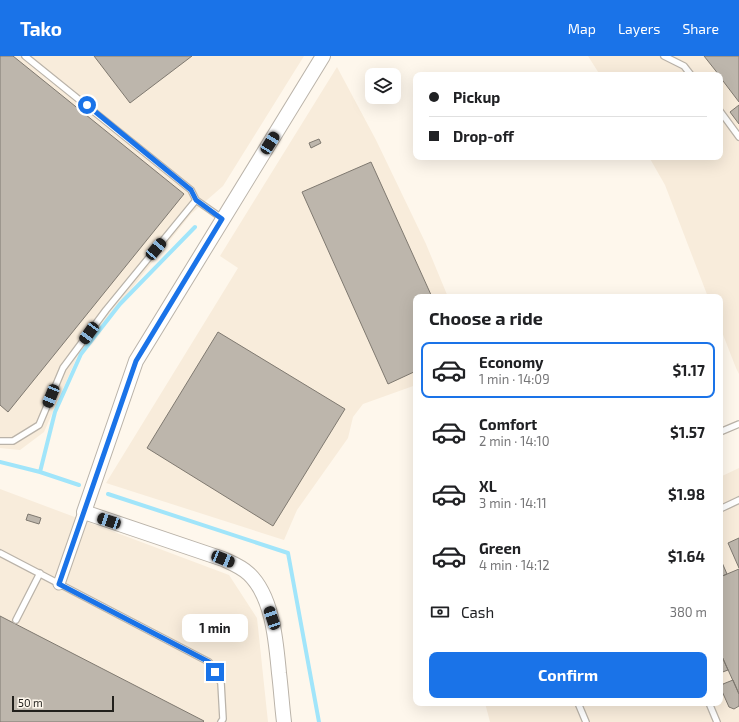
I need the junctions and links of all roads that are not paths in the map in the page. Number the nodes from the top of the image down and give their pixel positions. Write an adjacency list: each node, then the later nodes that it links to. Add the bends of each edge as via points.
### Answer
1 (25, 56): 7 (lane, via 191,190)
2 (323, 56): 8 (street)
3 (664, 56): 4 (lane, via 684,66)
4 (689, 72)
5 (723, 115): 6 (lane)
6 (739, 137)
7 (196, 200): 8 (lane); 11 (lane, via 106,310 63,368 40,425 13,441)
8 (222, 219): 14 (street, via 136,361)
9 (739, 424): 10 (lane)
10 (723, 431)
11 (0, 441)
12 (739, 500): 13 (lane)
13 (723, 508)
14 (84, 512): 17 (street); 22 (street, via 223,559 250,574 266,600 272,618)
15 (0, 553): 16 (lane)
16 (40, 573): 17 (lane); 18 (lane)
17 (59, 584): 21 (lane, via 209,662 221,683)
18 (16, 620)
19 (579, 706): 23 (lane)
20 (709, 706): 24 (lane)
21 (221, 722)
22 (284, 722)
23 (586, 722)
24 (717, 722)

